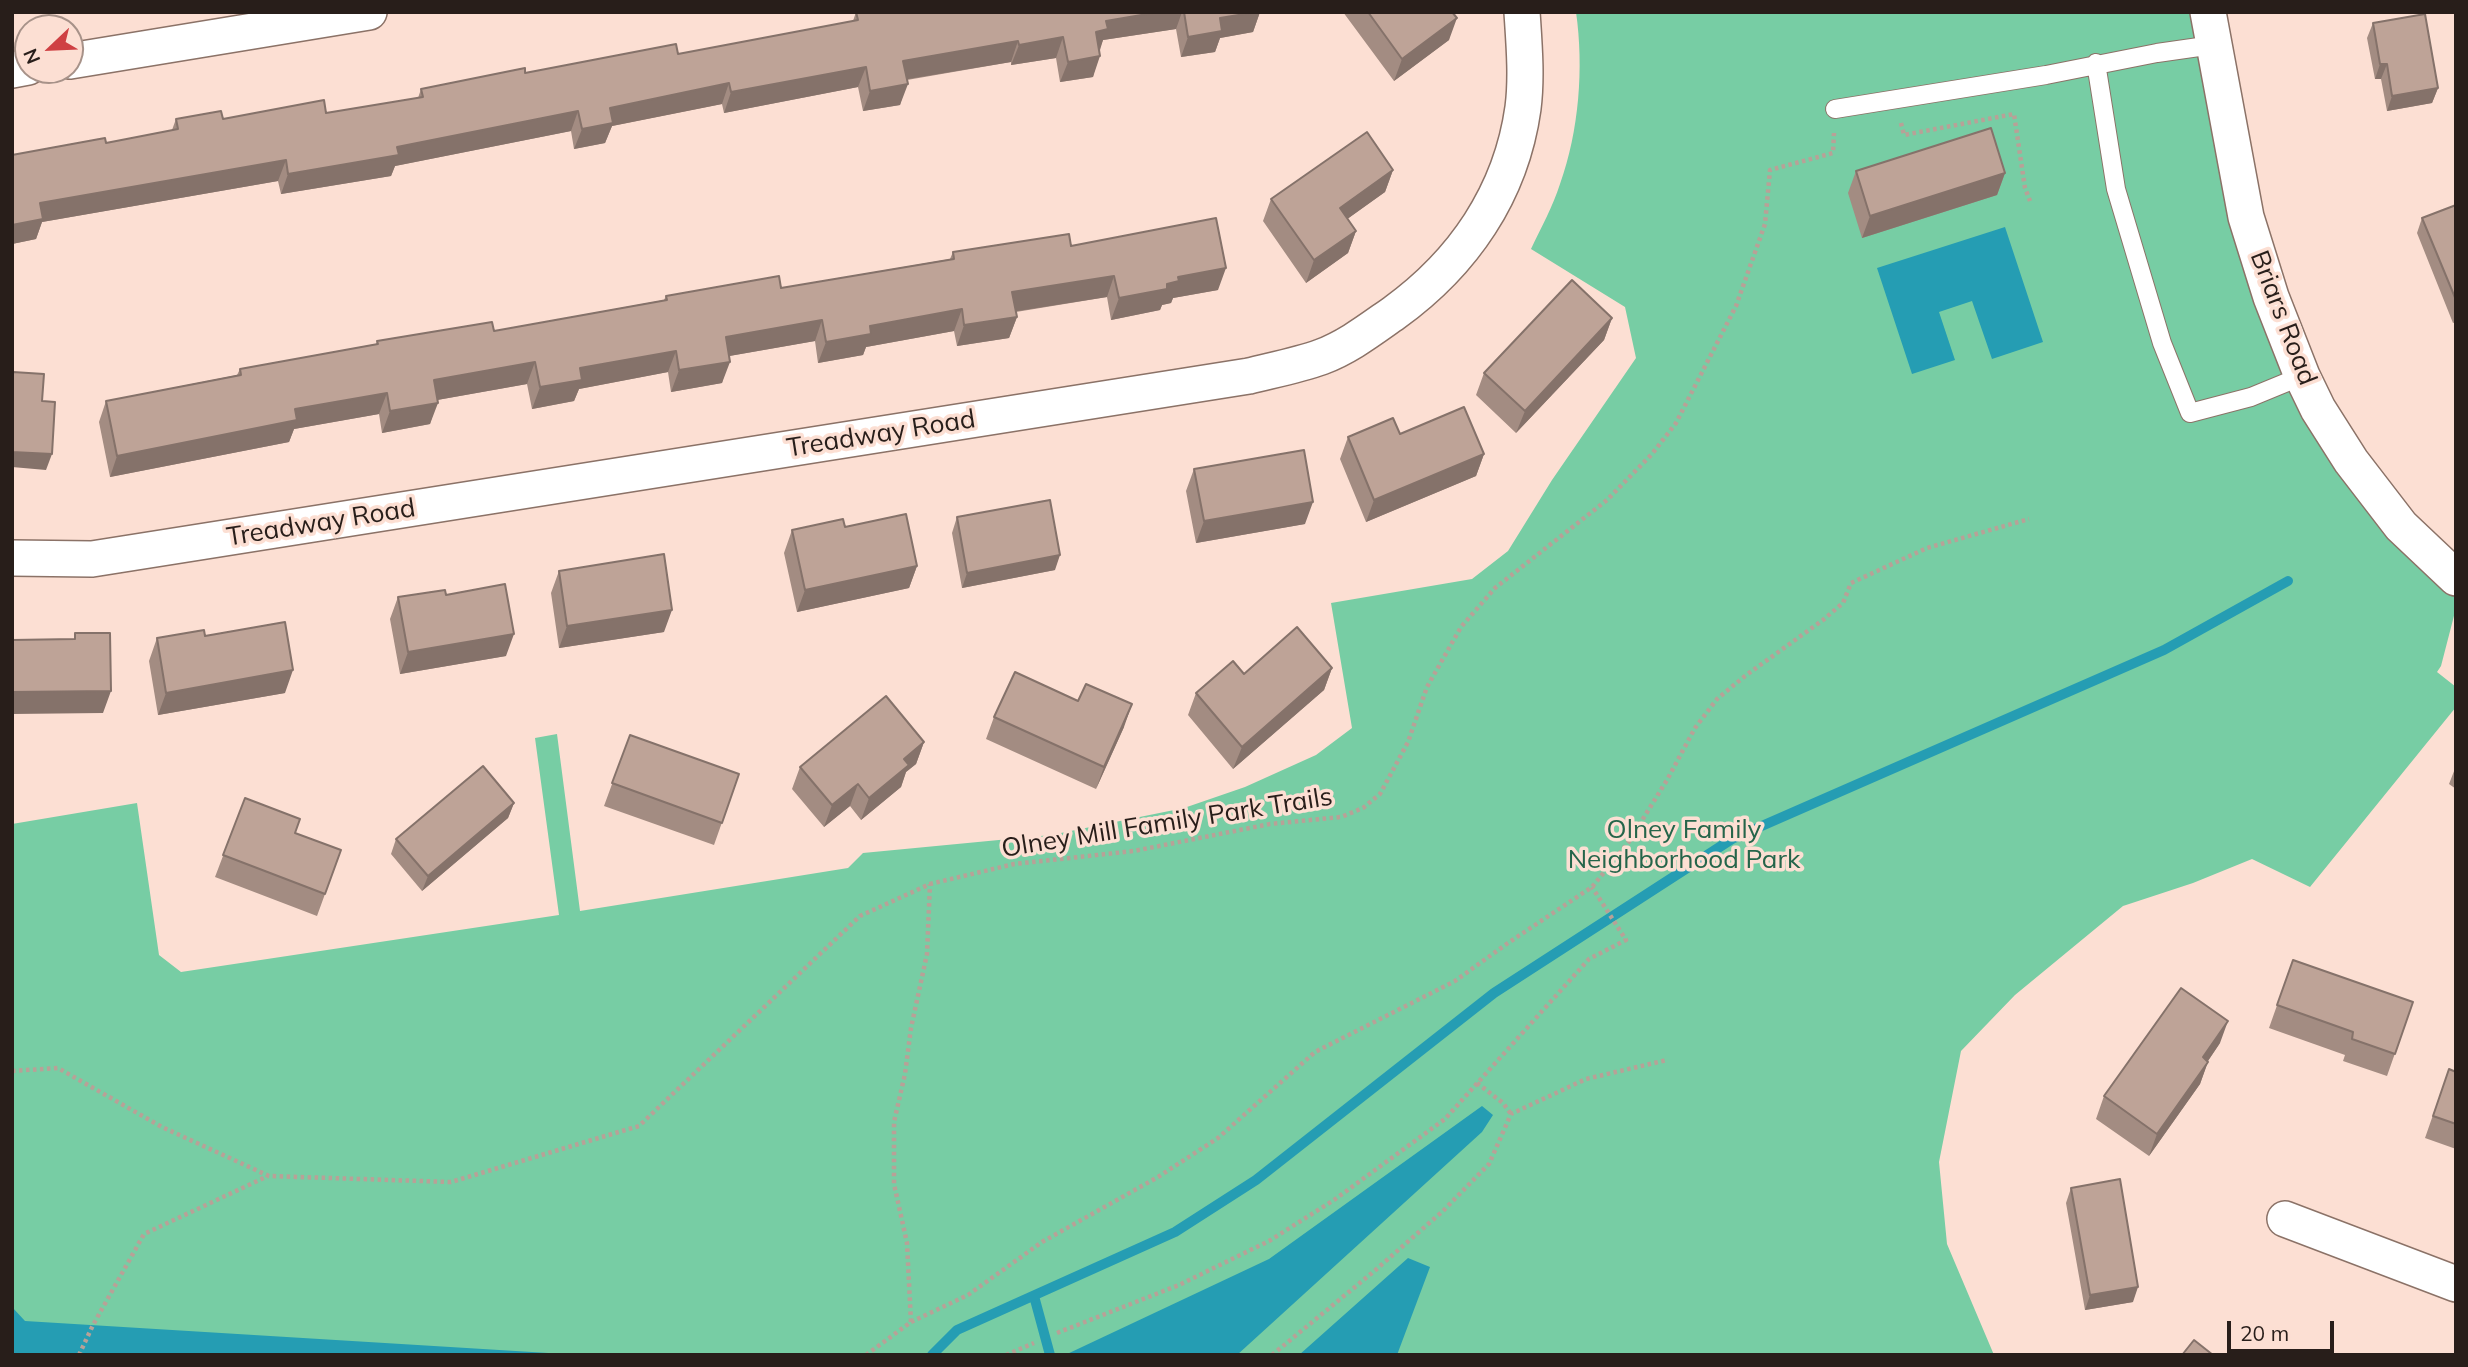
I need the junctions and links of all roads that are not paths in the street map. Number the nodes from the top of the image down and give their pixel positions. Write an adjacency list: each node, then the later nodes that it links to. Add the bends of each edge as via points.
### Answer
1 (369, 12): 4 (street)
2 (1522, 12): 8 (street, Treadway Road, via 1523,106 1514,153 1496,197 1446,269 1362,336 1322,356 1250,376 92,559)
3 (2211, 29): 5 (lane); 7 (street, Briars Road, via 2246,217)
4 (84, 59)
5 (2096, 63): 6 (lane); 7 (lane, via 2116,190 2162,343 2190,413 2251,397)
6 (1835, 110)
7 (2302, 376): 9 (street, Briars Road, via 2351,461 2401,526)
8 (12, 558)
9 (2456, 578)
10 (2285, 1220): 11 (street)
11 (2456, 1284)

